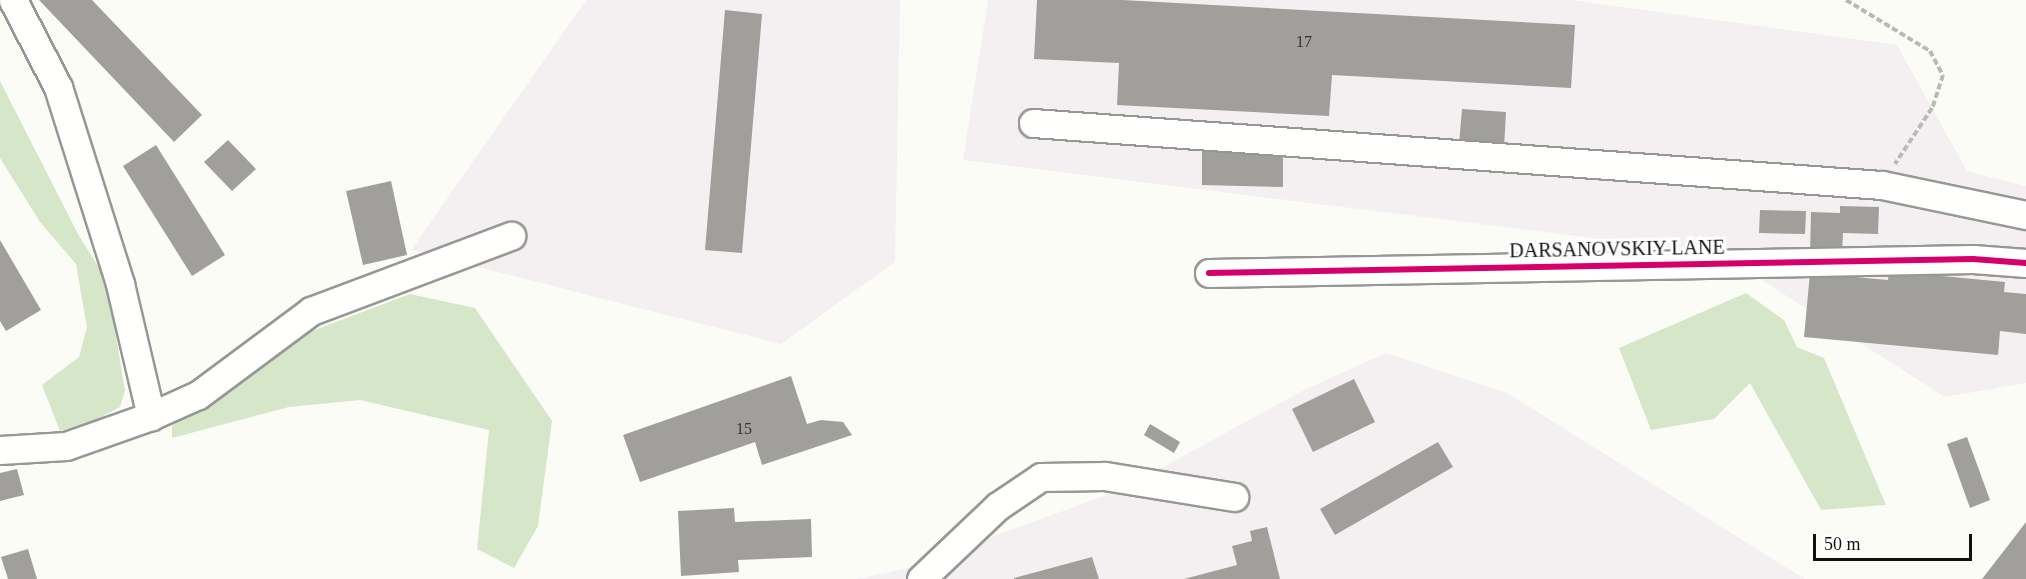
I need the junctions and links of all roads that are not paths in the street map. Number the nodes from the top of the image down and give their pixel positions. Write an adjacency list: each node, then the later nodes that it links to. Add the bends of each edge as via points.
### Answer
1 (14, 0): 7 (street, via 58,87 120,284)
2 (1033, 123): 3 (street, via 1882,185)
3 (2026, 215)
4 (511, 236): 7 (street, via 311,311 198,394)
5 (2026, 263): 6 (street, DARSANOVSKIY LANE, via 1973,259)
6 (1209, 273)
7 (151, 416): 8 (street, via 66,446)
8 (0, 450)
9 (1234, 497): 10 (street, via 1105,476 1041,477 998,506)
10 (921, 579)

